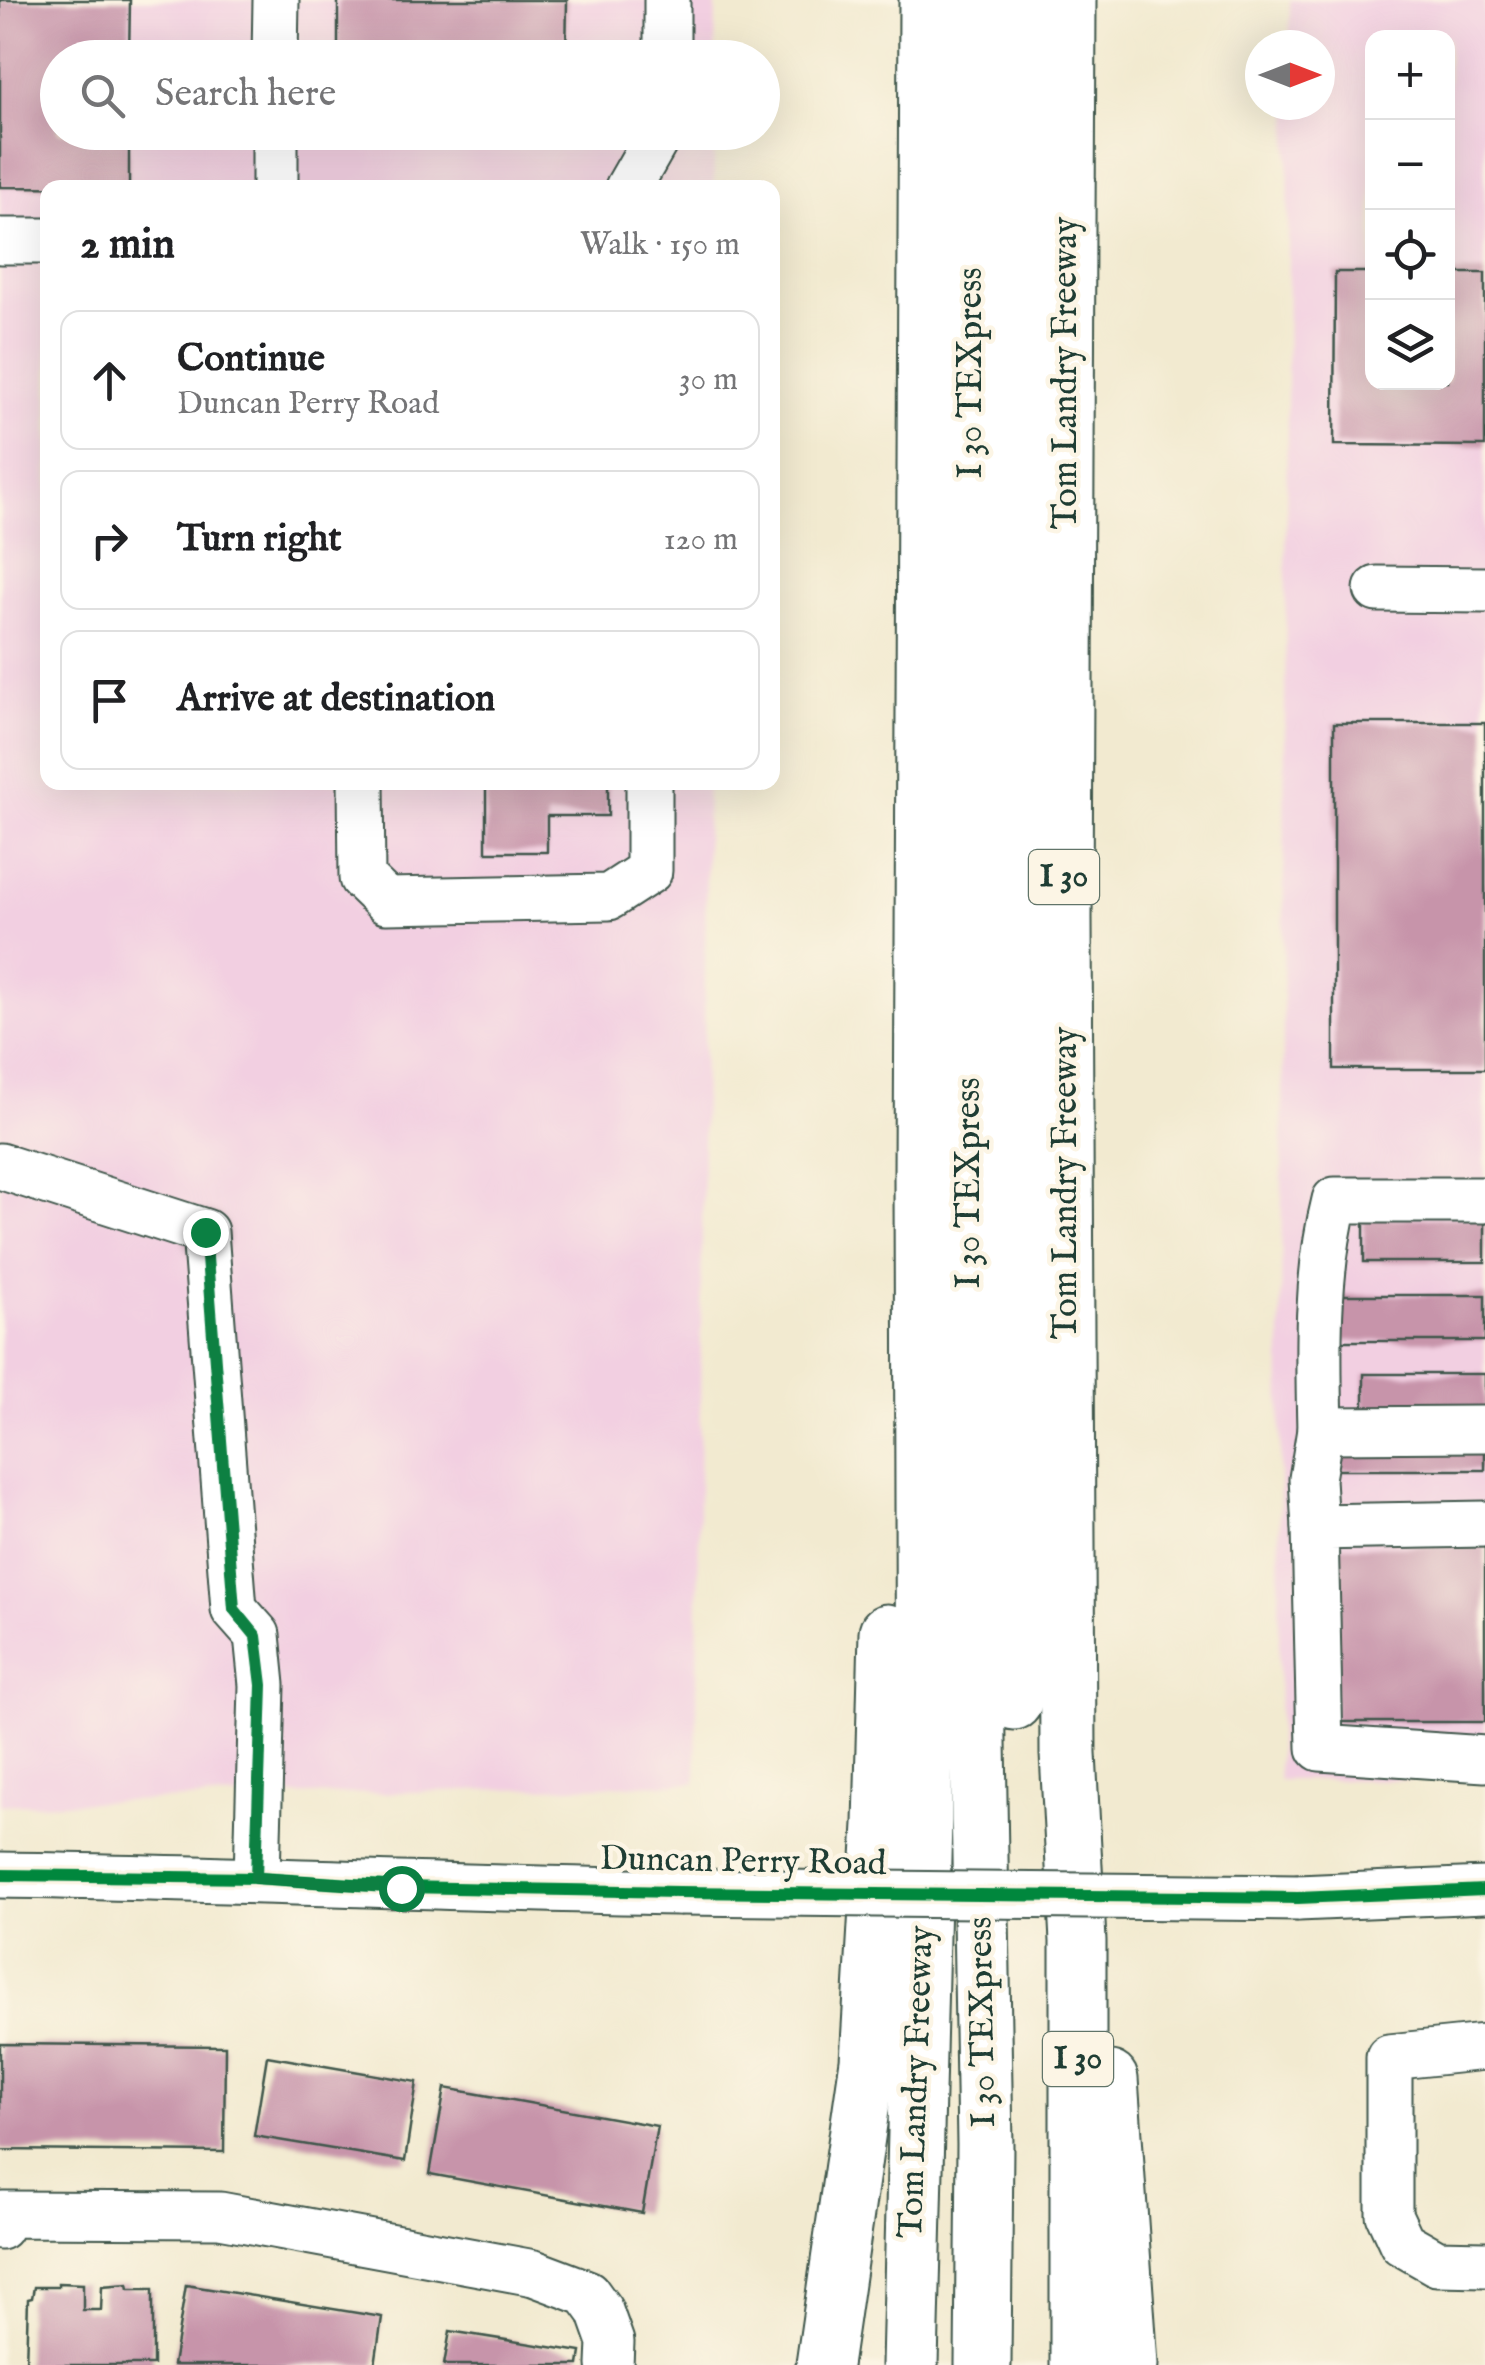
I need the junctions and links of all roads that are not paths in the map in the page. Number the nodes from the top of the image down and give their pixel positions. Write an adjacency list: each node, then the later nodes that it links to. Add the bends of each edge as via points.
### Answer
1 (276, 0): 7 (street)
2 (667, 0): 8 (street)
3 (927, 0): 20 (highway, Tom Landry Freeway)
4 (973, 0): 39 (highway, I 30 TEXpress, via 968,1163)
5 (1020, 0): 40 (highway, I 30 TEXpress)
6 (1068, 0): 30 (highway, Tom Landry Freeway / I 30, via 1068,1754)
7 (276, 40)
8 (667, 40)
9 (275, 150): 11 (street)
10 (650, 150): 12 (street)
11 (275, 180)
12 (633, 180)
13 (0, 241): 14 (street)
14 (40, 241)
15 (1377, 589): 16 (street)
16 (1485, 590)
17 (361, 790): 18 (street, via 362,878 386,901 609,897 649,871)
18 (649, 790)
19 (0, 1166): 28 (street, via 205,1232 234,1609 256,1636 262,1685)
20 (922, 1179): 32 (highway, Tom Landry Freeway, via 924,1820); 36 (highway, via 895,1249 882,1824 868,2060)
21 (1485, 1200): 23 (street, via 1336,1200 1324,1244)
22 (1485, 1429): 23 (street)
23 (1320, 1430): 25 (street, via 1312,1479)
24 (1485, 1524): 25 (street)
25 (1315, 1527): 26 (street, via 1320,1748)
26 (1485, 1759)
27 (0, 1876): 28 (street, Duncan Perry Road)
28 (256, 1878): 29 (street, Duncan Perry Road, bridge, via 401,1888 680,1892 1298,1898)
29 (1485, 1890)
30 (1078, 1941): 41 (highway, Tom Landry Freeway / I 30); 42 (highway, via 1113,2092)
31 (1485, 2047): 34 (street, via 1388,2057 1389,2216 1402,2242 1436,2264)
32 (915, 2123): 37 (highway, Tom Landry Freeway); 38 (highway, via 948,2246)
33 (1, 2218): 35 (street, via 220,2215 534,2272 587,2293 610,2342)
34 (1485, 2264)
35 (610, 2365)
36 (824, 2365)
37 (910, 2365)
38 (950, 2365)
39 (983, 2365)
40 (1012, 2365)
41 (1078, 2365)
42 (1130, 2365)

